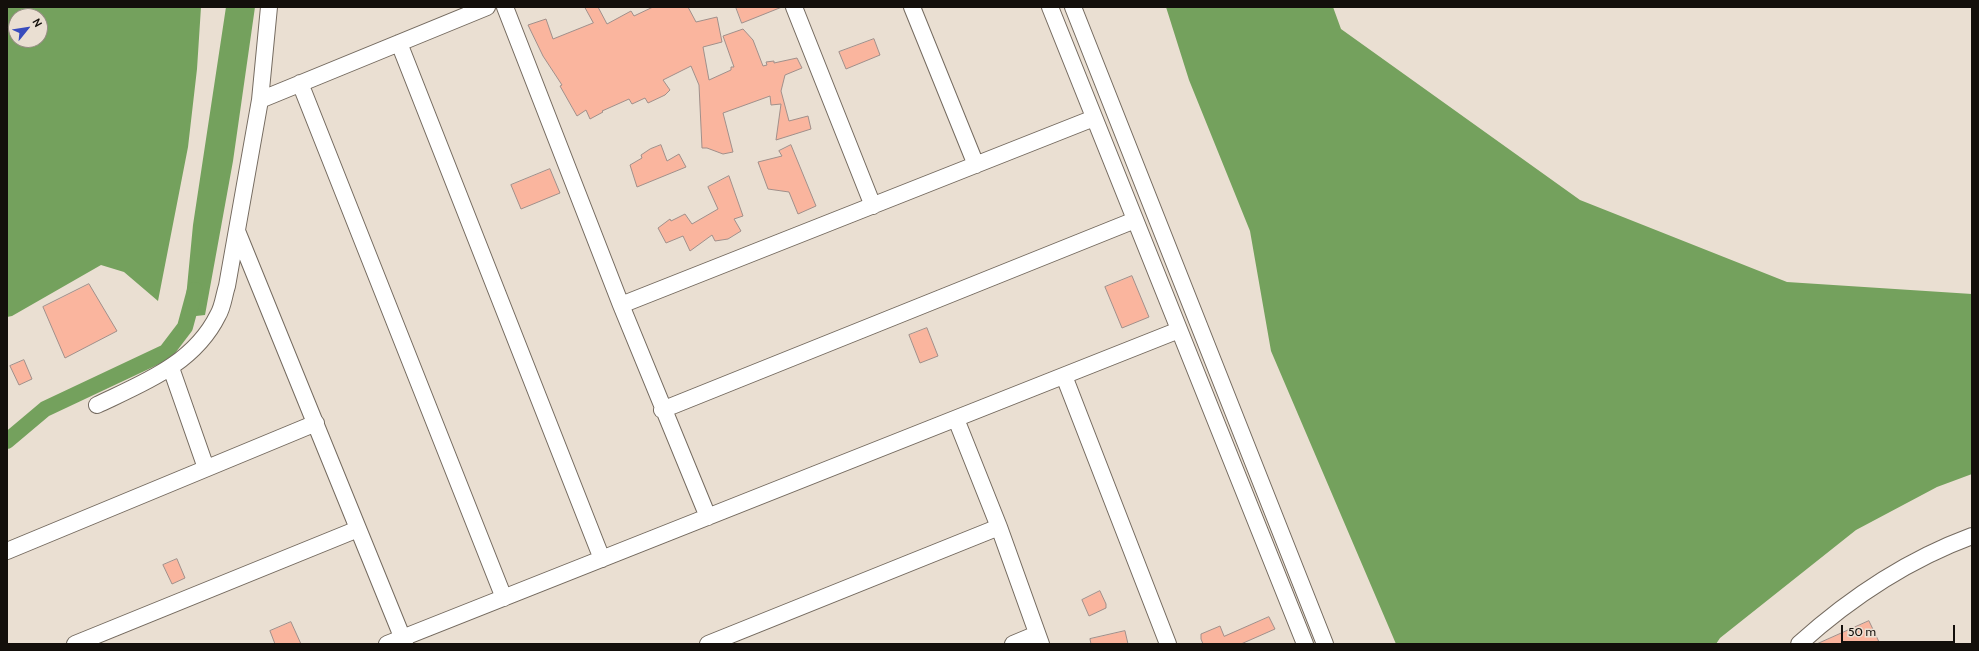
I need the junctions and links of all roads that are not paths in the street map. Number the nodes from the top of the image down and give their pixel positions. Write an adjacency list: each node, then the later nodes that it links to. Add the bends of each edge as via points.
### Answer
1 (269, 7): 10 (street)
2 (487, 7): 8 (street)
3 (505, 7): 16 (street)
4 (794, 7): 13 (street)
5 (912, 7): 12 (street)
6 (1050, 7): 11 (street)
7 (1073, 7): 40 (street)
8 (399, 43): 9 (street); 30 (street)
9 (300, 83): 10 (street); 31 (street)
10 (260, 100): 15 (street)
11 (1094, 118): 12 (street); 14 (street)
12 (976, 165): 13 (street)
13 (872, 206): 16 (street)
14 (1135, 220): 17 (street); 21 (street)
15 (237, 230): 18 (street, via 219,314 208,334); 23 (street)
16 (621, 305): 21 (street)
17 (1179, 330): 19 (street); 39 (street)
18 (171, 368): 20 (street); 24 (street)
19 (1064, 376): 22 (street); 38 (street)
20 (97, 406)
21 (662, 410): 25 (street)
22 (956, 418): 25 (street); 26 (street)
23 (316, 423): 24 (street); 27 (street)
24 (206, 468): 29 (street)
25 (708, 517): 30 (street)
26 (999, 527): 32 (street); 36 (street)
27 (358, 529): 33 (street); 34 (street)
28 (1972, 536): 41 (street, via 1942,547 1889,576 1844,606)
29 (7, 551)
30 (602, 559): 31 (street)
31 (504, 598): 33 (street)
32 (1039, 639): 37 (street)
33 (404, 641): 35 (street)
34 (75, 644)
35 (387, 644)
36 (708, 644)
37 (1013, 644)
38 (1168, 644)
39 (1305, 644)
40 (1325, 644)
41 (1799, 644)

